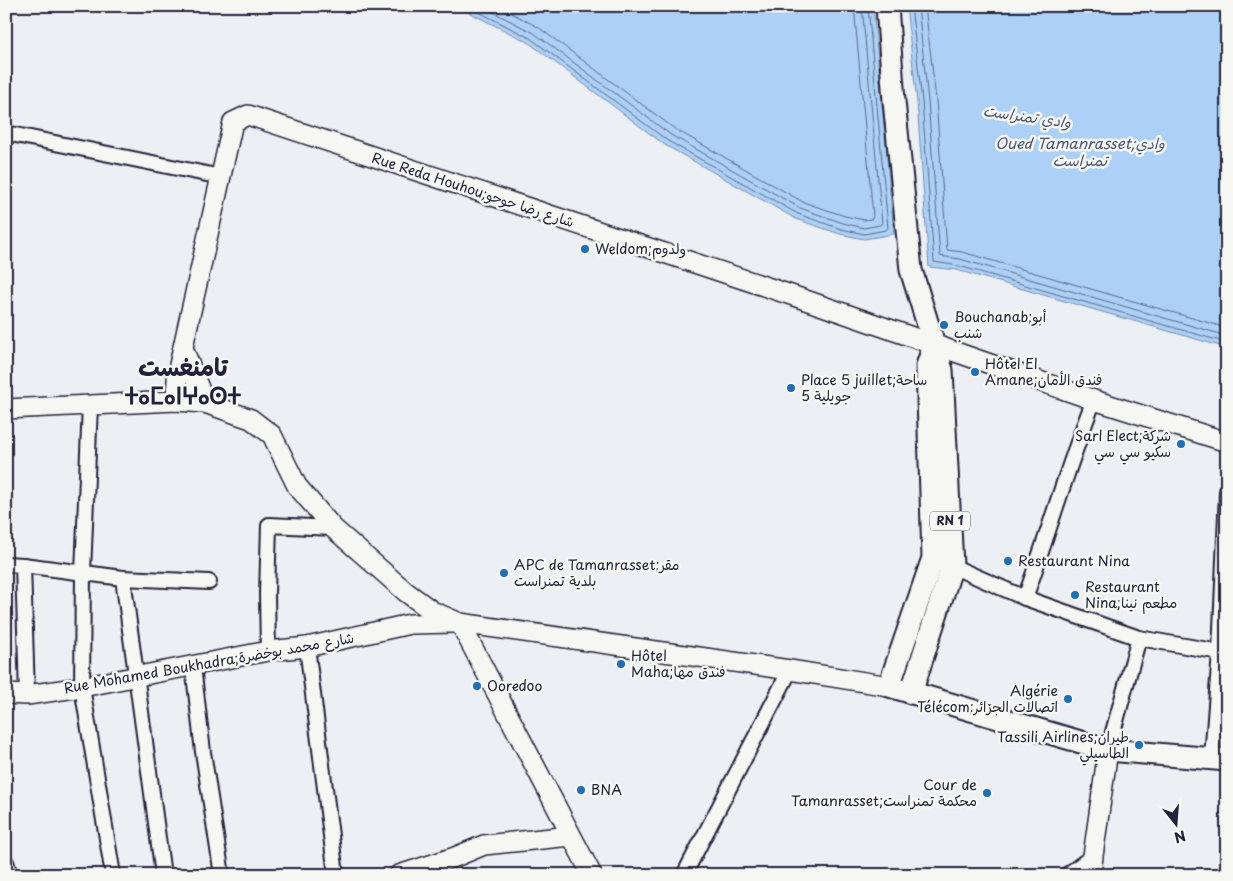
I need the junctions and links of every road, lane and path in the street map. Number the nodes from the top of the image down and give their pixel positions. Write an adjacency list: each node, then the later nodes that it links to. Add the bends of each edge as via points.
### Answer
1 (887, 6): 4 (main road, via 911,270)
2 (6, 134): 3 (street)
3 (221, 176): 4 (street, Rue Reda Houhou;شارع رضا حوحو, via 234,122 248,115); 5 (street, Rue Reda Houhou;شارع رضا حوحو)
4 (933, 344): 6 (street, Rue Reda Houhou;شارع رضا حوحو); 14 (main road, RN 1, via 927,366)
5 (183, 348): 7 (street, Rue Reda Houhou;شارع رضا حوحو); 8 (street)
6 (1094, 400): 11 (street, Rue Reda Houhou;شارع رضا حوحو); 21 (street)
7 (176, 401): 8 (street); 9 (street)
8 (205, 403): 13 (street, via 250,418 272,434 297,486)
9 (90, 405): 10 (street); 17 (street)
10 (6, 409)
11 (1227, 442)
12 (1227, 492): 27 (street)
13 (333, 528): 20 (street); 26 (street, via 269,525)
14 (943, 562): 21 (street); 31 (main road, RN 1); 33 (main road, RN 1)
15 (6, 564): 16 (street)
16 (23, 565): 17 (street); 35 (street)
17 (83, 572): 18 (street); 32 (street)
18 (124, 578): 19 (street); 30 (street)
19 (209, 582)
20 (406, 592): 22 (street, via 432,611); 23 (street, via 412,608)
21 (1025, 598): 24 (street)
22 (460, 623): 23 (street, Rue Mohamed Boukhadra;شارع محمد بوخضرة); 29 (street); 38 (street)
23 (410, 624): 25 (street, Rue Mohamed Boukhadra;شارع محمد بوخضرة)
24 (1139, 638): 27 (street); 36 (street)
25 (307, 647): 26 (street, Rue Mohamed Boukhadra;شارع محمد بوخضرة); 45 (street)
26 (268, 650): 28 (street, Rue Mohamed Boukhadra;شارع محمد بوخضرة)
27 (1220, 652): 37 (street)
28 (193, 666): 30 (street, Rue Mohamed Boukhadra;شارع محمد بوخضرة); 44 (street)
29 (790, 670): 31 (street); 48 (street)
30 (137, 676): 32 (street, Rue Mohamed Boukhadra;شارع محمد بوخضرة); 43 (street)
31 (889, 686): 33 (main road)
32 (82, 687): 35 (street, Rue Mohamed Boukhadra;شارع محمد بوخضرة); 42 (street)
33 (911, 693): 36 (main road)
34 (6, 694): 35 (street, Rue Mohamed Boukhadra;شارع محمد بوخضرة)
35 (27, 696)
36 (1108, 750): 37 (main road); 39 (street)
37 (1220, 759)
38 (571, 836): 46 (street, via 484,844); 47 (street)
39 (1093, 856): 49 (street); 50 (street)
40 (6, 862): 41 (street)
41 (10, 875)
42 (113, 875)
43 (163, 875)
44 (222, 875)
45 (336, 875)
46 (399, 875)
47 (592, 875)
48 (684, 875)
49 (1067, 875)
50 (1091, 875)

